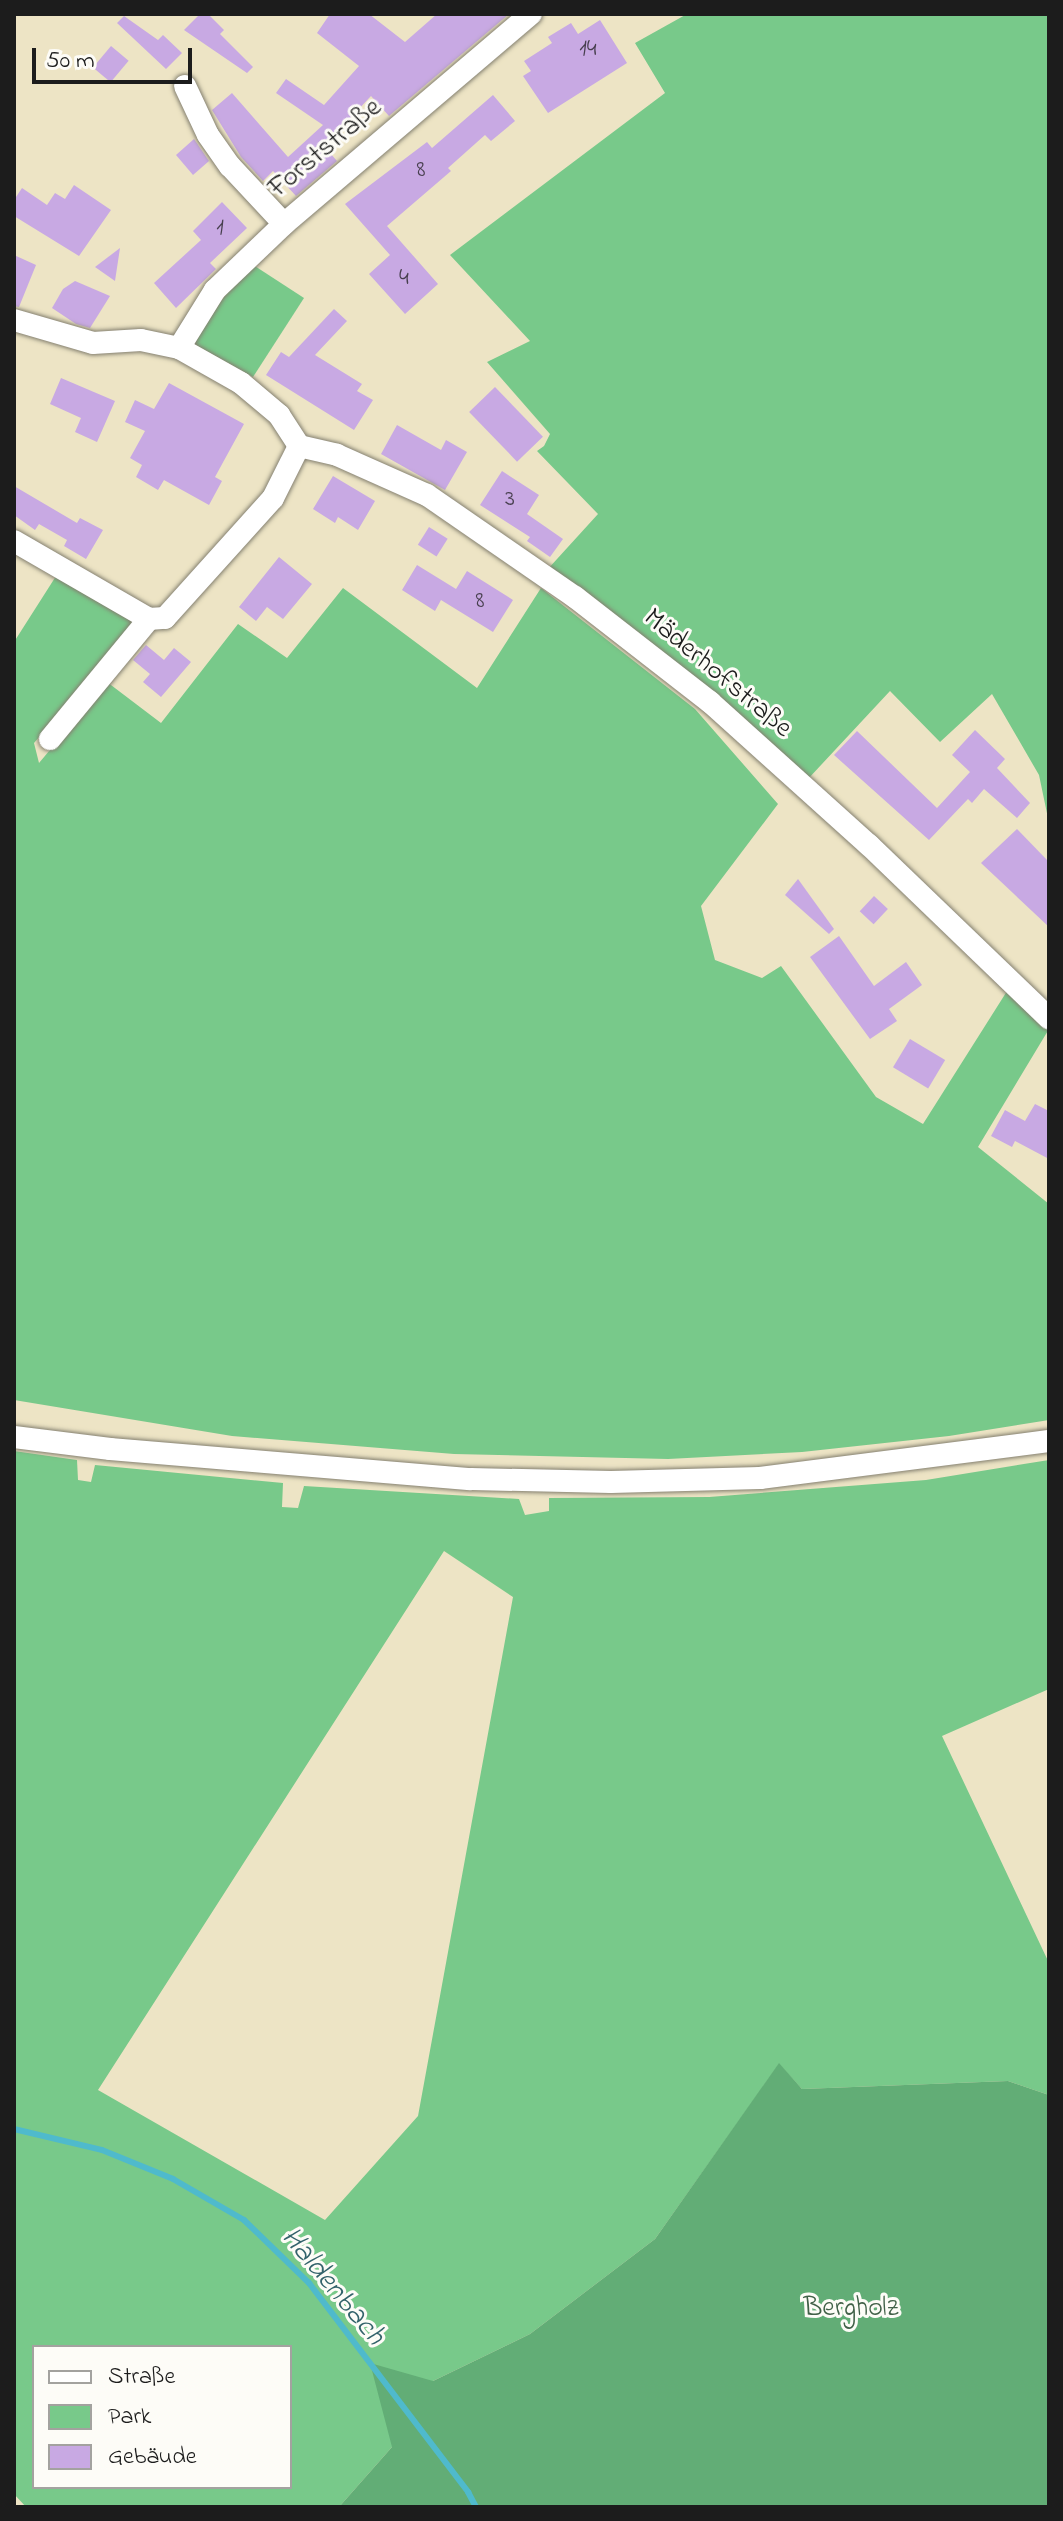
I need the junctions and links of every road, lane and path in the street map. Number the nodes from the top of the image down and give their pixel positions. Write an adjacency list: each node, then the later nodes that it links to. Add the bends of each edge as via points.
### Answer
1 (531, 14): 3 (street, Forststraße)
2 (185, 86): 3 (street, via 215,145)
3 (284, 224): 5 (street, Forststraße, via 215,290)
4 (14, 320): 5 (street, via 93,343 141,340)
5 (179, 348): 6 (street, via 241,383 279,415)
6 (299, 446): 8 (street, via 273,498 165,618); 10 (street, Mäderhofstraße, via 337,455 427,495 575,597 710,702)
7 (14, 541): 8 (street)
8 (149, 619): 9 (street)
9 (50, 739)
10 (1049, 1018)
11 (14, 1437): 12 (street, via 471,1479 611,1482 760,1478)
12 (1049, 1441)

